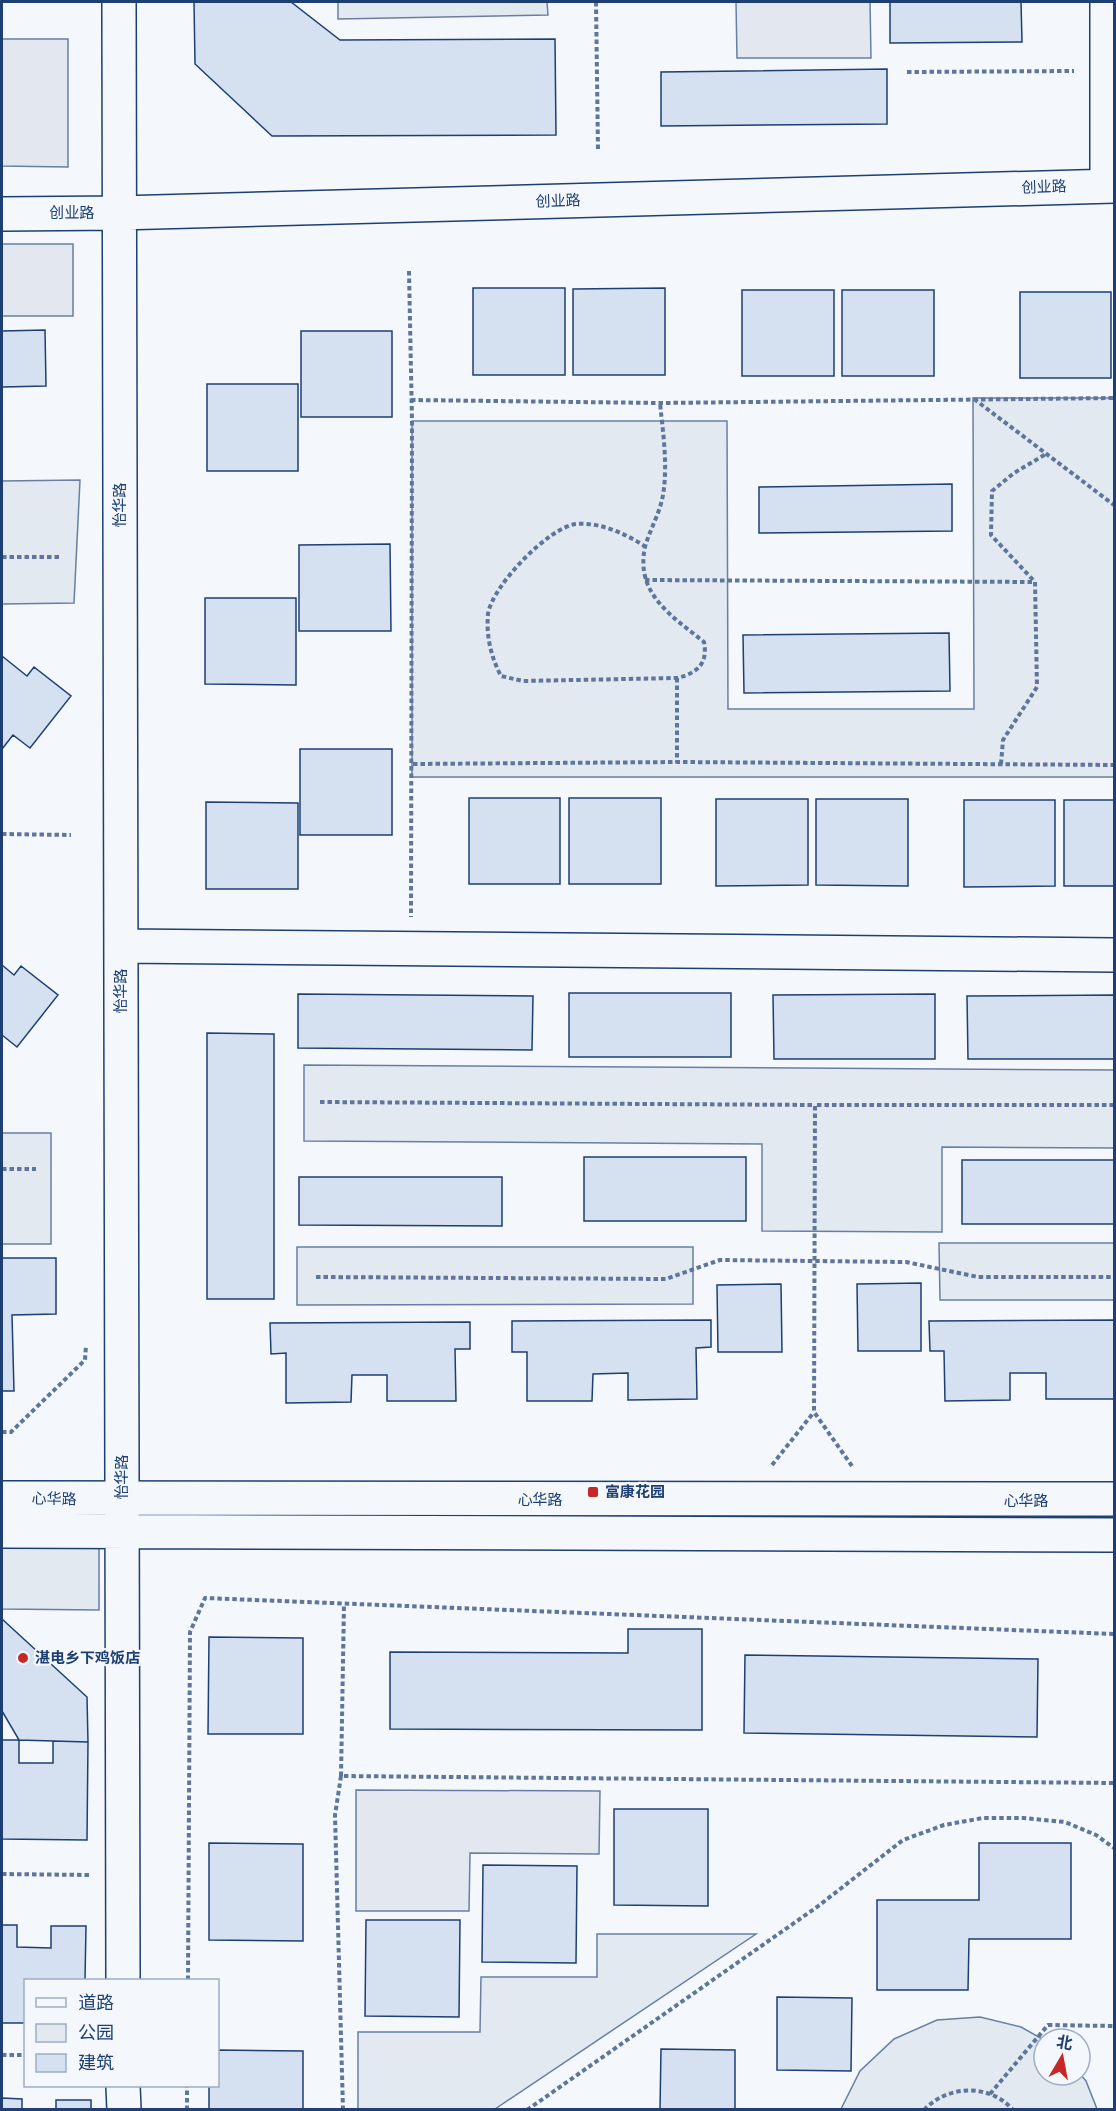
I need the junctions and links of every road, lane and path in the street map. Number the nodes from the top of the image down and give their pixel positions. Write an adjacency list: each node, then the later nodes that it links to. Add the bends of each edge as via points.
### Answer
1 (118, 2): 8 (street, 怡华路)
2 (596, 2): 6 (path)
3 (1107, 2): 4 (street)
4 (1107, 71): 5 (path); 7 (street)
5 (907, 72)
6 (598, 150)
7 (1111, 185): 8 (street, 创业路)
8 (119, 213): 9 (street, 创业路); 29 (street, 怡华路)
9 (2, 214)
10 (409, 271): 13 (path)
11 (1114, 398): 12 (path)
12 (973, 399): 14 (path); 15 (path)
13 (411, 400): 14 (path); 24 (path)
14 (660, 402): 17 (path, via 664,486)
15 (1046, 454): 16 (path); 21 (path, via 992,490 991,535)
16 (1114, 505)
17 (646, 547): 20 (path); 22 (path, via 597,525 575,524 558,530 525,557 501,587 488,612 490,655 501,676 523,681)
18 (2, 557): 19 (path)
19 (60, 557)
20 (645, 579): 21 (path); 22 (path, via 652,597 704,642 702,666)
21 (1035, 582): 25 (path, via 1037,687 1003,740)
22 (677, 678): 23 (path)
23 (677, 762): 24 (path); 25 (path)
24 (412, 764): 30 (path)
25 (1002, 764): 26 (path)
26 (1114, 765)
27 (2, 834): 28 (path)
28 (71, 834)
29 (121, 946): 30 (street); 43 (street, 怡华路)
30 (411, 948): 31 (street)
31 (1114, 955)
32 (320, 1102): 33 (path)
33 (815, 1105): 34 (path); 37 (path)
34 (1114, 1105)
35 (2, 1169): 36 (path)
36 (36, 1169)
37 (815, 1262): 38 (path, via 720,1260 666,1279); 39 (path, via 906,1262 978,1277); 40 (path)
38 (316, 1277)
39 (1114, 1277)
40 (814, 1412): 44 (path); 45 (path)
41 (2, 1498): 43 (street, 心华路)
42 (1114, 1499): 45 (street, 心华路)
43 (122, 1500): 44 (street, 心华路); 47 (street, 怡华路)
44 (745, 1500): 45 (street, 心华路)
45 (877, 1500)
46 (2, 1531): 47 (street)
47 (122, 1532): 48 (street); 55 (street, 怡华路)
48 (1114, 1535)
49 (344, 1604): 50 (path); 51 (path); 57 (path, via 205,1598 190,1632)
50 (1114, 1634)
51 (340, 1776): 52 (path); 66 (path, via 335,1815)
52 (1114, 1783)
53 (1114, 1848): 67 (path, via 1096,1835 1065,1822 1023,1818 983,1818 944,1825 903,1840 817,1907)
54 (2, 1874): 55 (path)
55 (123, 1875): 56 (street, 怡华路)
56 (123, 1979)
57 (188, 1979)
58 (1114, 2026): 63 (path, via 1048,2025)
59 (2, 2055): 60 (path)
60 (24, 2055)
61 (123, 2087): 64 (street)
62 (188, 2087): 65 (path)
63 (990, 2094): 68 (path, via 969,2090 949,2093); 69 (path)
64 (124, 2109)
65 (187, 2109)
66 (343, 2109)
67 (527, 2109)
68 (924, 2109)
69 (1013, 2109)

